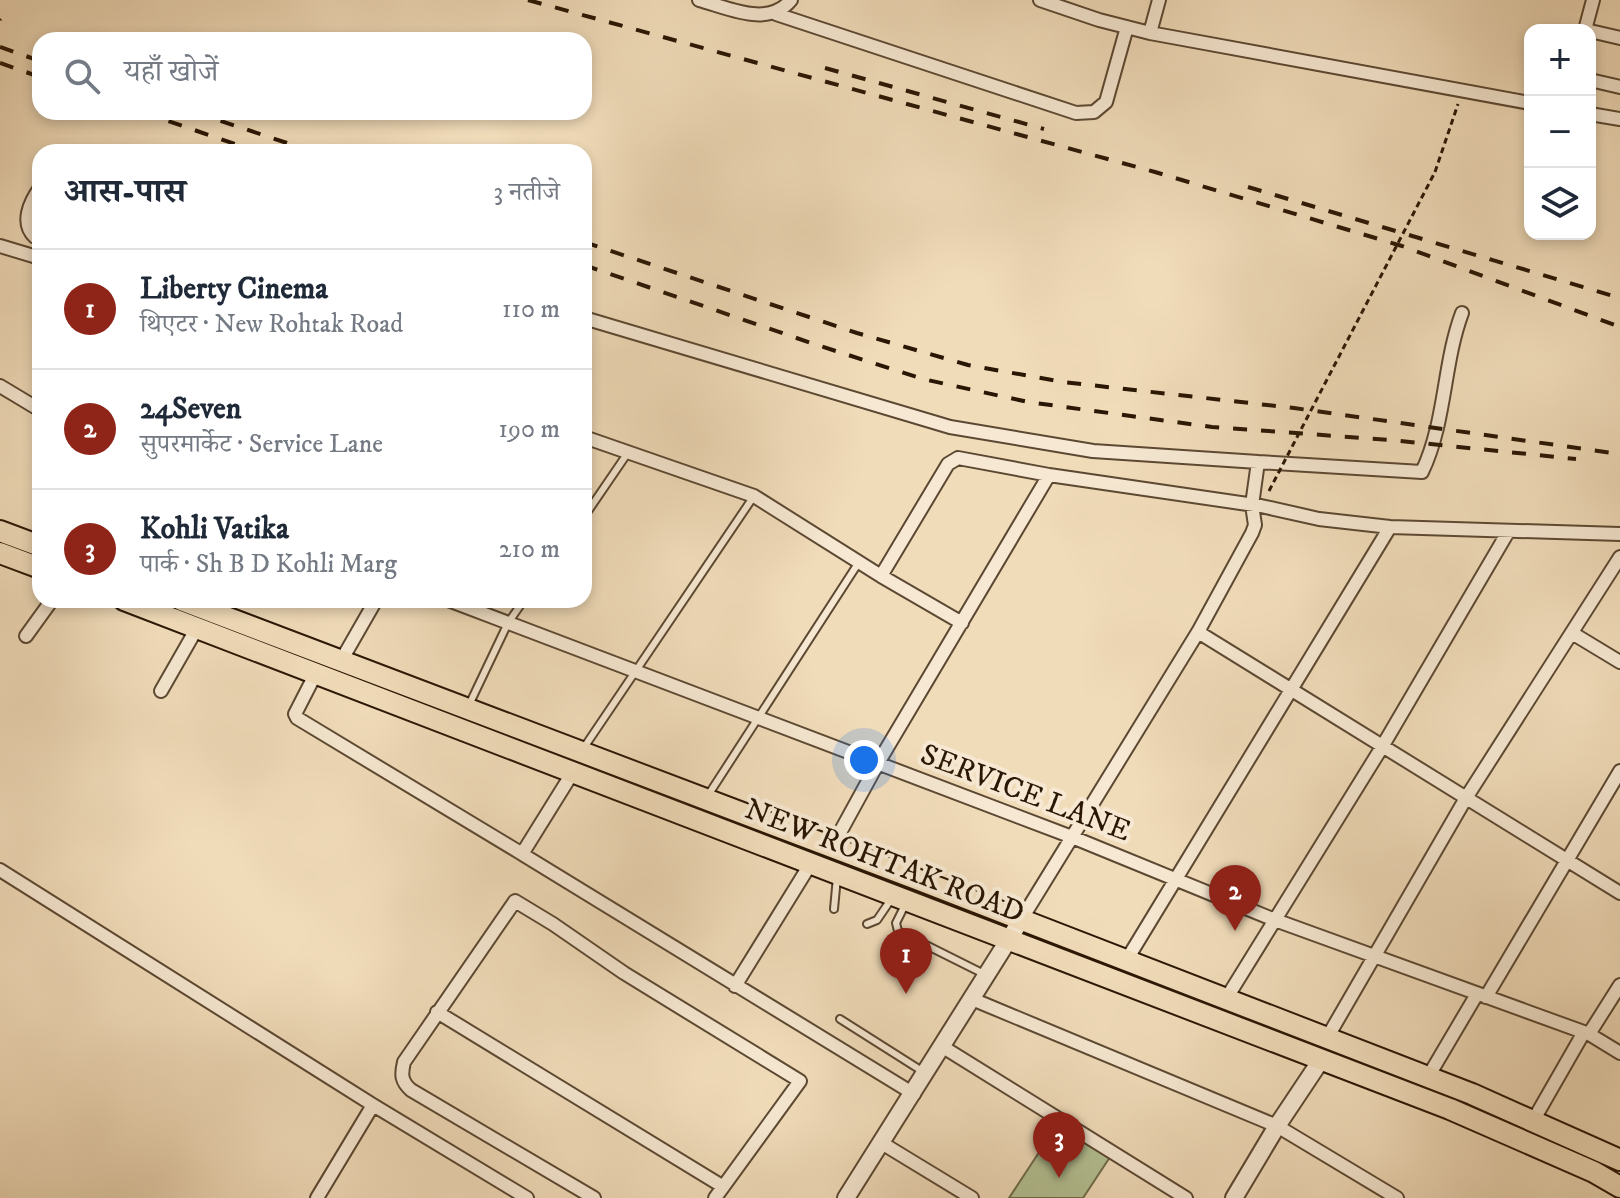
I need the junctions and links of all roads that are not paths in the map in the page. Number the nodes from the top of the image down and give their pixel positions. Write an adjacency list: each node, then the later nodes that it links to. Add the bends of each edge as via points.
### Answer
1 (699, 0): 6 (street, via 750,14)
2 (791, 0): 6 (street)
3 (1040, 0): 8 (street)
4 (1159, 0): 9 (street)
5 (1593, 0): 7 (street)
6 (776, 14): 8 (street, via 1076,113 1094,112 1106,102)
7 (1589, 24)
8 (1127, 27): 9 (street)
9 (1150, 33): 14 (street)
10 (1596, 33): 11 (street)
11 (1620, 38)
12 (1596, 81): 13 (street)
13 (1620, 87)
14 (1524, 102)
15 (1596, 115): 16 (street)
16 (1620, 119)
17 (32, 200): 18 (street, via 27,215)
18 (32, 235)
19 (0, 246): 20 (street)
20 (32, 256)
21 (1462, 313): 27 (street, via 1422,472)
22 (592, 320): 27 (street, via 950,427 1093,451)
23 (0, 386): 24 (street)
24 (32, 405)
25 (592, 440): 26 (street)
26 (627, 454): 29 (street); 30 (lane)
27 (1258, 462): 31 (street)
28 (1049, 475): 31 (street); 41 (street, via 952,460); 49 (street)
29 (754, 496): 39 (street); 55 (lane)
30 (592, 505)
31 (1252, 505): 32 (street); 50 (street, via 1252,533)
32 (1390, 527): 34 (street); 58 (street)
33 (0, 531): 36 (main road)
34 (1508, 532): 35 (street); 61 (street)
35 (1620, 534)
36 (32, 543)
37 (0, 553): 40 (main road)
38 (1620, 557): 51 (street)
39 (859, 562): 41 (street); 60 (lane)
40 (32, 565)
41 (881, 576): 49 (street)
42 (46, 608): 52 (street)
43 (177, 608): 47 (main road, NEW ROHTAK ROAD)
44 (371, 608): 53 (street)
45 (469, 608): 48 (street, SERVICE LANE)
46 (518, 608): 48 (lane)
47 (204, 612): 53 (main road, NEW ROHTAK ROAD); 56 (main road, NEW ROHTAK ROAD); 57 (street)
48 (508, 623): 55 (street, SERVICE LANE); 59 (lane)
49 (962, 623): 63 (street)
50 (1198, 632): 58 (street); 68 (street)
51 (1572, 633): 54 (street); 66 (street)
52 (26, 636)
53 (341, 661): 59 (main road, NEW ROHTAK ROAD)
54 (1620, 662)
55 (635, 672): 60 (street, SERVICE LANE); 62 (lane)
56 (316, 673): 65 (main road, NEW ROHTAK ROAD); 70 (street, via 297,718)
57 (161, 691)
58 (1291, 691): 61 (street); 75 (street)
59 (467, 708): 62 (main road, NEW ROHTAK ROAD)
60 (758, 717): 63 (street, SERVICE LANE); 67 (lane)
61 (1382, 747): 66 (street); 80 (street)
62 (581, 752): 67 (main road, NEW ROHTAK ROAD)
63 (878, 763): 68 (street, SERVICE LANE); 69 (street)
64 (1620, 771): 71 (street)
65 (573, 772): 70 (street); 72 (main road, NEW ROHTAK ROAD)
66 (1466, 798): 71 (street); 83 (street)
67 (705, 800): 69 (main road, NEW ROHTAK ROAD)
68 (1072, 837): 75 (street, SERVICE LANE); 79 (street)
69 (832, 847): 79 (main road, NEW ROHTAK ROAD)
70 (524, 855): 87 (street)
71 (1565, 859): 76 (street); 88 (street)
72 (811, 863): 74 (main road, NEW ROHTAK ROAD); 87 (street)
73 (0, 870): 101 (street)
74 (837, 873): 77 (main road, NEW ROHTAK ROAD); 78 (lane)
75 (1176, 878): 80 (street, SERVICE LANE); 84 (street)
76 (1620, 893)
77 (901, 897): 81 (lane); 82 (main road, NEW ROHTAK ROAD); 85 (lane, via 898,931)
78 (834, 909)
79 (1021, 920): 82 (street); 84 (main road, NEW ROHTAK ROAD)
80 (1275, 920): 83 (street, SERVICE LANE); 90 (street)
81 (867, 924)
82 (1009, 940): 85 (street); 97 (main road, NEW ROHTAK ROAD)
83 (1373, 956): 88 (street, SERVICE LANE); 94 (street)
84 (1126, 961): 90 (main road, NEW ROHTAK ROAD)
85 (987, 976): 89 (street)
86 (1620, 985): 93 (street)
87 (735, 986): 100 (street)
88 (1481, 995): 93 (street, SERVICE LANE); 99 (street)
89 (972, 999): 95 (street); 103 (street)
90 (1226, 999): 94 (main road, NEW ROHTAK ROAD)
91 (437, 1012): 106 (street); 106 (street, via 515,901 553,924 800,1081); 110 (street, via 404,1062 403,1083)
92 (840, 1019): 98 (lane)
93 (1586, 1033): 96 (street, SERVICE LANE); 102 (street)
94 (1327, 1038): 99 (main road, NEW ROHTAK ROAD)
95 (943, 1047): 98 (street); 114 (street)
96 (1620, 1053)
97 (1321, 1060): 103 (street); 107 (main road, NEW ROHTAK ROAD, via 1450,1109 1594,1172)
98 (926, 1073): 100 (street)
99 (1428, 1077): 102 (main road, NEW ROHTAK ROAD)
100 (914, 1094): 104 (street)
101 (373, 1105): 108 (street); 109 (street)
102 (1533, 1121): 105 (main road, NEW ROHTAK ROAD)
103 (1277, 1126): 115 (street); 116 (street)
104 (880, 1142): 112 (street); 113 (street)
105 (1620, 1160)
106 (722, 1186): 111 (street)
107 (1617, 1188)
108 (317, 1198)
109 (527, 1198)
110 (594, 1198)
111 (715, 1198)
112 (846, 1198)
113 (972, 1198)
114 (1186, 1198)
115 (1234, 1198)
116 (1397, 1198)

